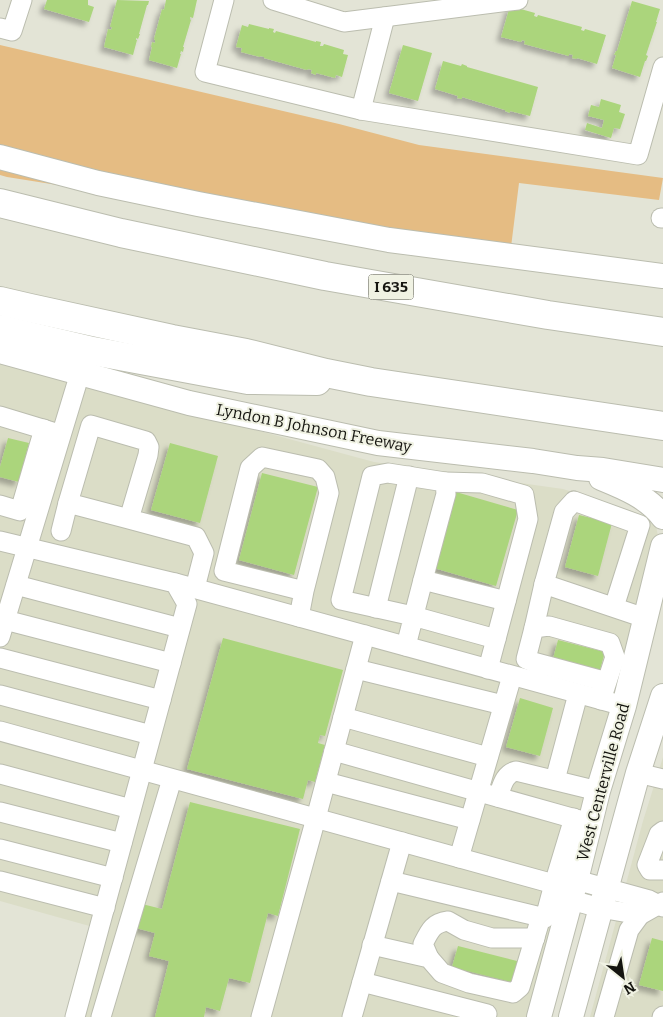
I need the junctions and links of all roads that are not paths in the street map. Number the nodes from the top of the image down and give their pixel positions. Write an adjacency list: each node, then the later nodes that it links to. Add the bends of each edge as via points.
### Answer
1 (22, 0): 6 (lane, via 12,32)
2 (224, 0): 9 (lane, via 205,72)
3 (273, 0): 5 (lane, via 344,22)
4 (518, 0): 5 (lane)
5 (385, 17): 9 (lane)
6 (0, 28)
7 (663, 67): 8 (lane)
8 (660, 88): 9 (lane, via 638,155)
9 (361, 110)
10 (0, 157): 12 (main road, via 189,202 389,240)
11 (0, 203): 15 (highway, I 635, via 120,233 325,276)
12 (663, 276)
13 (0, 301): 18 (highway)
14 (0, 329): 18 (highway, via 93,351 248,380)
15 (663, 332)
16 (0, 351): 17 (main road, Lyndon B Johnson Freeway)
17 (80, 373): 21 (lane); 22 (main road, Lyndon B Johnson Freeway, via 189,403 378,443)
18 (371, 382): 20 (highway)
19 (0, 416): 21 (lane)
20 (663, 426)
21 (53, 432): 27 (lane, via 20,511); 33 (lane)
22 (577, 468): 24 (main road, Lyndon B Johnson Freeway); 28 (main road, via 643,498)
23 (409, 476): 25 (lane); 41 (lane, via 388,473 372,476); 44 (lane)
24 (663, 480)
25 (445, 482): 35 (lane, via 446,494); 42 (lane, via 482,483 524,495 528,519)
26 (68, 502): 29 (lane); 29 (lane, via 91,425 146,441 149,447); 30 (lane)
27 (0, 505)
28 (663, 517)
29 (129, 519): 39 (lane, via 196,537 204,553)
30 (61, 531)
31 (0, 541): 33 (lane)
32 (634, 542): 34 (lane); 37 (lane, via 640,525 574,501 564,512); 43 (lane)
33 (27, 548): 36 (lane); 38 (lane)
34 (662, 548): 47 (main road, West Centerville Road)
35 (423, 580): 42 (lane); 45 (lane)
36 (175, 583): 39 (lane); 50 (lane, via 187,604)
37 (544, 584): 43 (lane); 51 (lane)
38 (16, 586): 49 (lane); 50 (lane)
39 (195, 588): 46 (lane)
40 (304, 591): 40 (lane, via 329,493 325,477 318,469 262,457 250,468 224,571); 46 (lane)
41 (341, 600): 44 (lane); 48 (lane)
42 (506, 601): 53 (lane)
43 (614, 607): 47 (lane)
44 (376, 608): 45 (lane)
45 (414, 616): 53 (lane); 55 (lane)
46 (299, 617): 48 (lane)
47 (644, 618): 56 (main road, West Centerville Road)
48 (334, 627): 52 (lane)
49 (2, 628): 59 (lane)
50 (180, 628): 59 (lane)
51 (534, 628): 54 (lane, via 549,626); 58 (lane)
52 (365, 635): 55 (lane); 60 (lane)
53 (496, 639): 61 (lane)
54 (610, 644): 56 (lane); 63 (lane, via 615,657)
55 (406, 646): 61 (lane)
56 (636, 652): 63 (main road, West Centerville Road)
57 (0, 658): 66 (lane)
58 (526, 659): 62 (lane); 63 (lane)
59 (171, 663): 66 (lane)
60 (356, 668): 67 (lane); 68 (lane)
61 (488, 669): 62 (lane)
62 (515, 677): 63 (lane); 67 (lane)
63 (597, 693): 74 (main road, via 631,711 635,718 628,754); 78 (lane); 80 (main road, West Centerville Road)
64 (0, 695): 70 (lane)
65 (663, 696): 74 (main road, West Centerville Road)
66 (161, 700): 70 (lane)
67 (504, 705): 72 (lane)
68 (343, 717): 71 (lane); 72 (lane)
69 (0, 731): 73 (lane)
70 (151, 735): 73 (lane)
71 (334, 751): 79 (lane); 81 (lane)
72 (488, 757): 81 (lane)
73 (142, 770): 76 (lane); 83 (lane)
74 (638, 773): 77 (lane); 98 (main road, West Centerville Road)
75 (0, 774): 83 (lane)
76 (172, 779): 85 (lane); 109 (lane)
77 (663, 779)
78 (555, 780): 80 (lane); 82 (lane, via 510,772)
79 (326, 782): 85 (lane); 86 (lane)
80 (598, 791): 87 (main road, West Centerville Road)
81 (478, 792): 82 (lane); 86 (lane)
82 (498, 797): 87 (lane)
83 (131, 809): 90 (lane)
84 (0, 812): 90 (lane)
85 (316, 818): 89 (lane); 110 (lane)
86 (470, 820): 92 (lane)
87 (582, 823): 97 (main road, West Centerville Road)
88 (663, 831): 93 (lane, via 646,865 650,870)
89 (402, 842): 92 (lane); 95 (lane)
90 (122, 844): 94 (lane)
91 (0, 849): 94 (lane)
92 (459, 858): 97 (lane)
93 (663, 870)
94 (113, 878): 100 (lane)
95 (391, 880): 102 (lane); 104 (lane)
96 (0, 881): 100 (lane)
97 (567, 888): 98 (lane); 102 (lane, via 545,918); 112 (main road, West Centerville Road)
98 (603, 898): 99 (lane, via 649,900); 101 (lane); 113 (main road, West Centerville Road)
99 (661, 905): 101 (lane)
100 (105, 908): 108 (lane)
101 (640, 915): 114 (lane, via 629,930)
102 (541, 917): 103 (lane)
103 (535, 938): 105 (lane, via 492,938 464,930 448,921 438,922 423,944); 105 (lane, via 520,987 513,993 442,973)
104 (372, 945): 105 (lane); 106 (lane)
105 (429, 958)
106 (362, 982): 107 (lane); 111 (lane)
107 (490, 1016)
108 (75, 1017)
109 (101, 1017)
110 (261, 1017)
111 (352, 1017)
112 (538, 1017)
113 (571, 1017)
114 (604, 1017)

